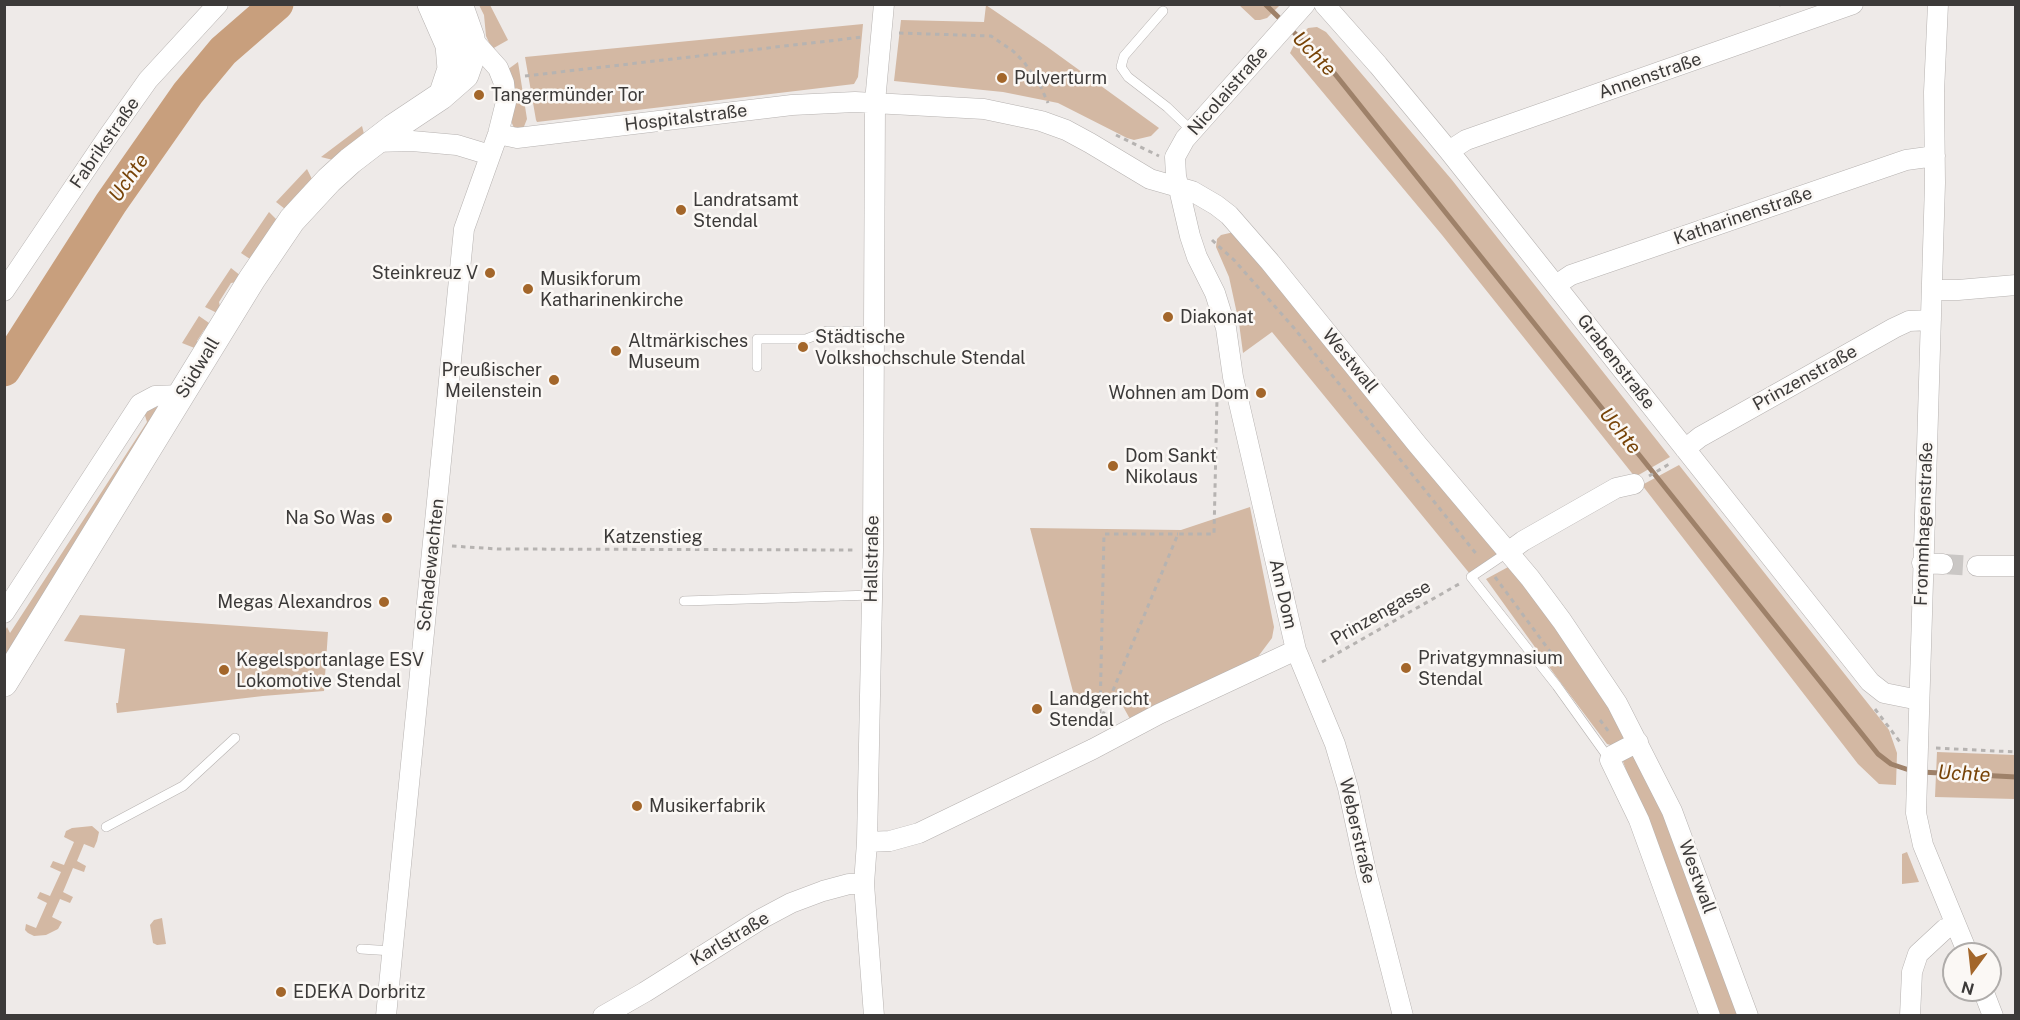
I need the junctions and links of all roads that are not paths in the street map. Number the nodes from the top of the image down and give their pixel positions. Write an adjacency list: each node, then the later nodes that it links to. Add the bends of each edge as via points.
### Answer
1 (218, 4): 22 (street, Fabrikstraße, via 148,80)
2 (431, 4): 10 (main road)
3 (459, 4): 10 (main road)
4 (884, 4): 11 (street, Hallstraße)
5 (1324, 4): 15 (street, Grabenstraße)
6 (1853, 4): 15 (street, Annenstraße, via 1467,140)
7 (1938, 4): 17 (street, Frommhagenstraße)
8 (1303, 6): 12 (street, Nicolaistraße)
9 (1162, 11): 12 (lane, via 1124,56 1121,67)
10 (464, 49): 13 (street, Schadewachten, via 495,93); 14 (main road, Südwall, via 460,80)
11 (875, 102): 13 (street, Hospitalstraße, via 792,105 517,138); 18 (street, Hospitalstraße, via 984,109 1041,121 1090,142 1150,179); 24 (street, Hallstraße)
12 (1192, 131): 18 (street, Nicolaistraße, via 1175,157)
13 (498, 134): 16 (street, Schadewachten)
14 (373, 142): 16 (street, via 457,145); 26 (main road, Südwall, via 329,180 292,220)
15 (1449, 150): 19 (street, Grabenstraße)
16 (490, 155): 49 (street, Schadewachten, via 464,229)
17 (1935, 156): 19 (street, Katharinenstraße, via 1906,160 1571,275); 21 (street, Frommhagenstraße)
18 (1178, 187): 29 (street, Westwall, via 1202,196 1229,215); 37 (street, Am Dom, via 1197,257 1215,293 1226,328 1233,377)
19 (1556, 285): 27 (street, Grabenstraße)
20 (2016, 285): 21 (street)
21 (1932, 290): 23 (street, Frommhagenstraße)
22 (4, 291)
23 (1931, 321): 27 (street, Prinzenstraße, via 1910,321 1894,328); 30 (street, Frommhagenstraße)
24 (874, 331): 25 (lane, via 827,331 806,339 758,339); 34 (street, Hallstraße)
25 (757, 367)
26 (182, 395): 36 (street, via 155,396 140,404); 38 (main road, Südwall)
27 (1685, 448): 39 (street, Grabenstraße, via 1870,682 1884,693)
28 (1635, 484): 29 (street, via 1617,488)
29 (1508, 552): 41 (street, Westwall, via 1562,621); 42 (lane, Westwall, via 1472,577)
30 (1922, 563): 31 (street); 39 (street, Frommhagenstraße)
31 (1943, 564)
32 (1977, 566): 33 (street)
33 (2016, 566)
34 (872, 594): 35 (lane); 44 (street, Hallstraße)
35 (684, 601)
36 (4, 613)
37 (1296, 650): 44 (street, Am Dom, via 907,838); 53 (street, Weberstraße, via 1335,744 1348,788)
38 (4, 683)
39 (1919, 699): 46 (street, Frommhagenstraße, via 1918,831)
40 (236, 738): 43 (lane, via 183,786)
41 (1638, 742): 42 (street); 55 (street, Westwall, via 1672,811)
42 (1610, 760): 54 (street, Westwall, via 1639,820)
43 (106, 827)
44 (867, 842): 45 (street, Hallstraße)
45 (864, 884): 51 (street, Karlstraße, via 823,891 761,918); 52 (street, Hallstraße)
46 (1956, 925): 47 (street, Frommhagenstraße); 56 (street, via 1945,929 1918,954 1912,972)
47 (1963, 942)
48 (361, 949): 49 (lane)
49 (393, 951): 50 (street, Schadewachten)
50 (386, 1016)
51 (603, 1016)
52 (874, 1016)
53 (1403, 1016)
54 (1710, 1016)
55 (1748, 1016)
56 (1910, 1016)

